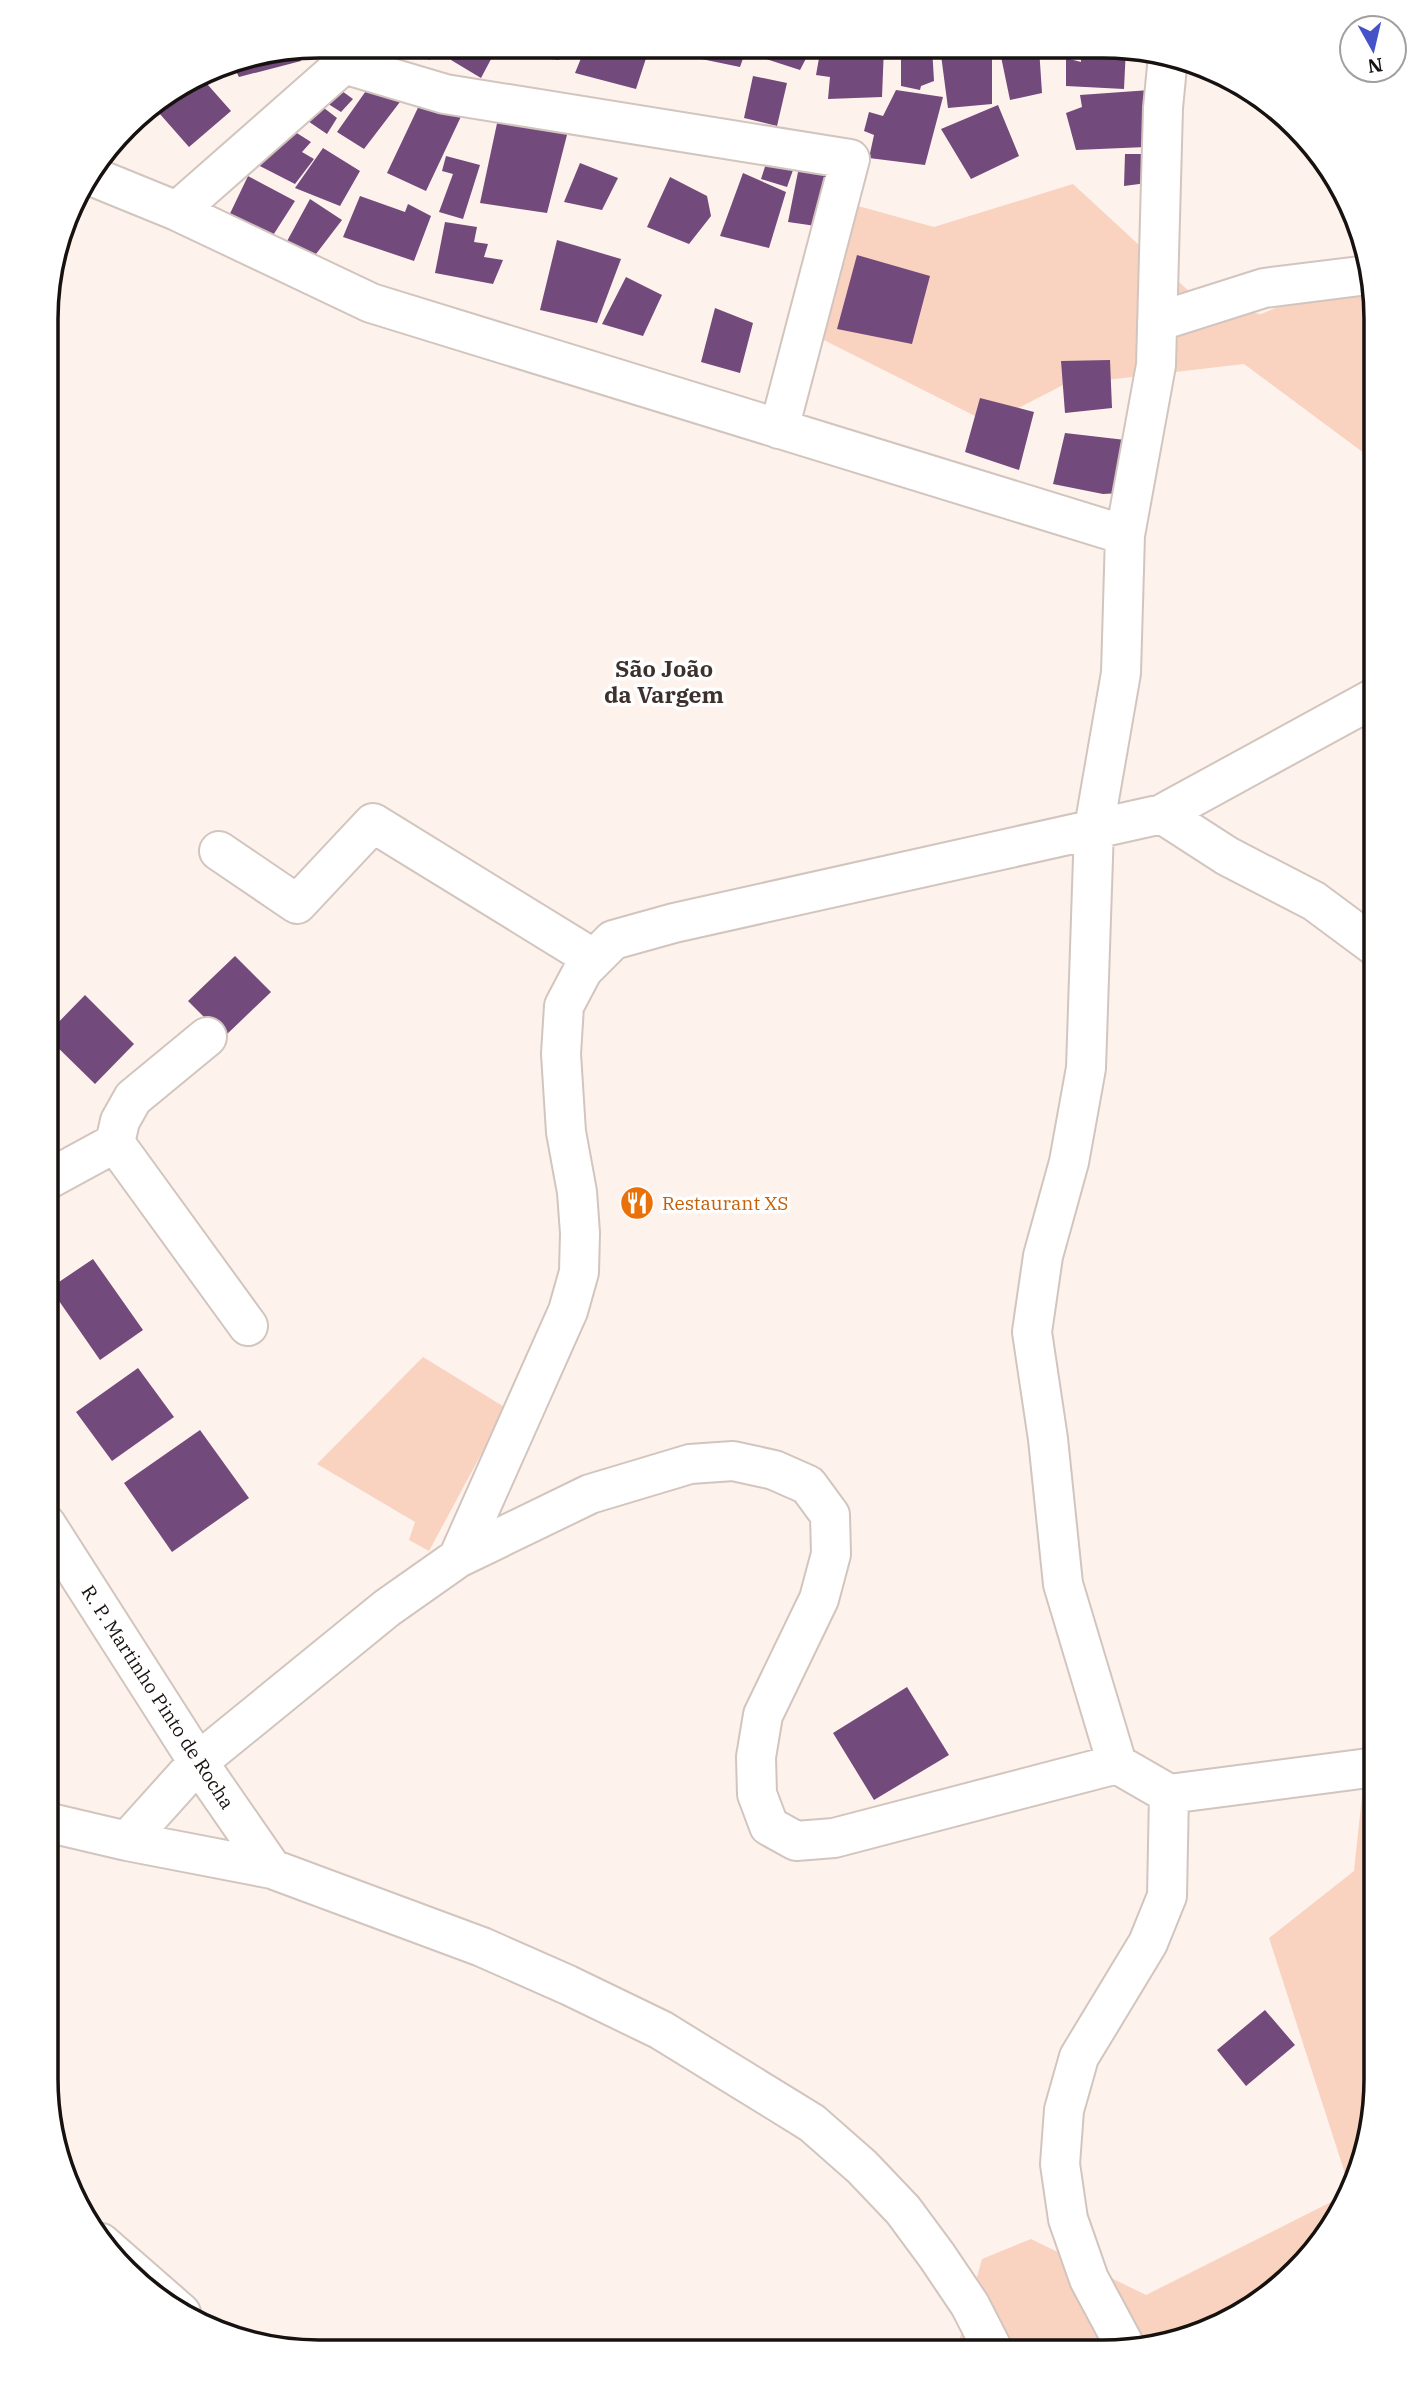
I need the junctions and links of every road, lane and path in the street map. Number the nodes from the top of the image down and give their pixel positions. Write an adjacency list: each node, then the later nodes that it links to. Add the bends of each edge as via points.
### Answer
1 (343, 58): 5 (street)
2 (354, 58): 8 (street, via 445,94 850,159)
3 (1167, 66): 7 (street)
4 (99, 179): 5 (street)
5 (177, 211): 8 (street, via 370,303)
6 (1360, 276): 7 (street, via 1264,288)
7 (1157, 322): 9 (street, via 1156,365)
8 (779, 429): 9 (street)
9 (1125, 535): 12 (street, via 1121,673)
10 (1364, 704): 11 (street)
11 (1163, 814): 12 (street); 14 (street, via 1227,856 1314,901)
12 (1094, 828): 15 (street, via 674,923 614,940); 23 (street, via 1086,1068 1069,1162 1043,1256 1032,1332 1063,1584)
13 (219, 851): 15 (street, via 297,904 373,823)
14 (1364, 938)
15 (594, 959): 21 (street, via 564,1006 561,1054 566,1132 577,1192 579,1272 568,1311)
16 (208, 1037): 17 (street, via 133,1098 120,1121)
17 (115, 1143): 18 (street); 19 (street)
18 (58, 1174)
19 (248, 1326)
20 (58, 1543): 22 (street, R. P. Martinho Pinto de Rocha)
21 (458, 1558): 22 (street, via 387,1608); 23 (street, via 590,1494 690,1464 733,1461 774,1470 808,1485 830,1515 831,1554 819,1599 763,1715 756,1757 757,1794 769,1826 796,1841 834,1838)
22 (198, 1762): 27 (street); 28 (street, R. P. Martinho Pinto de Rocha)
23 (1117, 1764): 25 (street)
24 (1364, 1769): 25 (street)
25 (1169, 1794): 30 (street, via 1167,1896 1148,1943 1079,2057 1064,2110 1060,2164 1068,2219 1089,2278)
26 (58, 1825): 27 (street)
27 (127, 1841): 28 (street)
28 (272, 1869): 29 (street, via 568,1984 661,2030 812,2123 902,2210 970,2305)
29 (988, 2340)
30 (1122, 2340)

